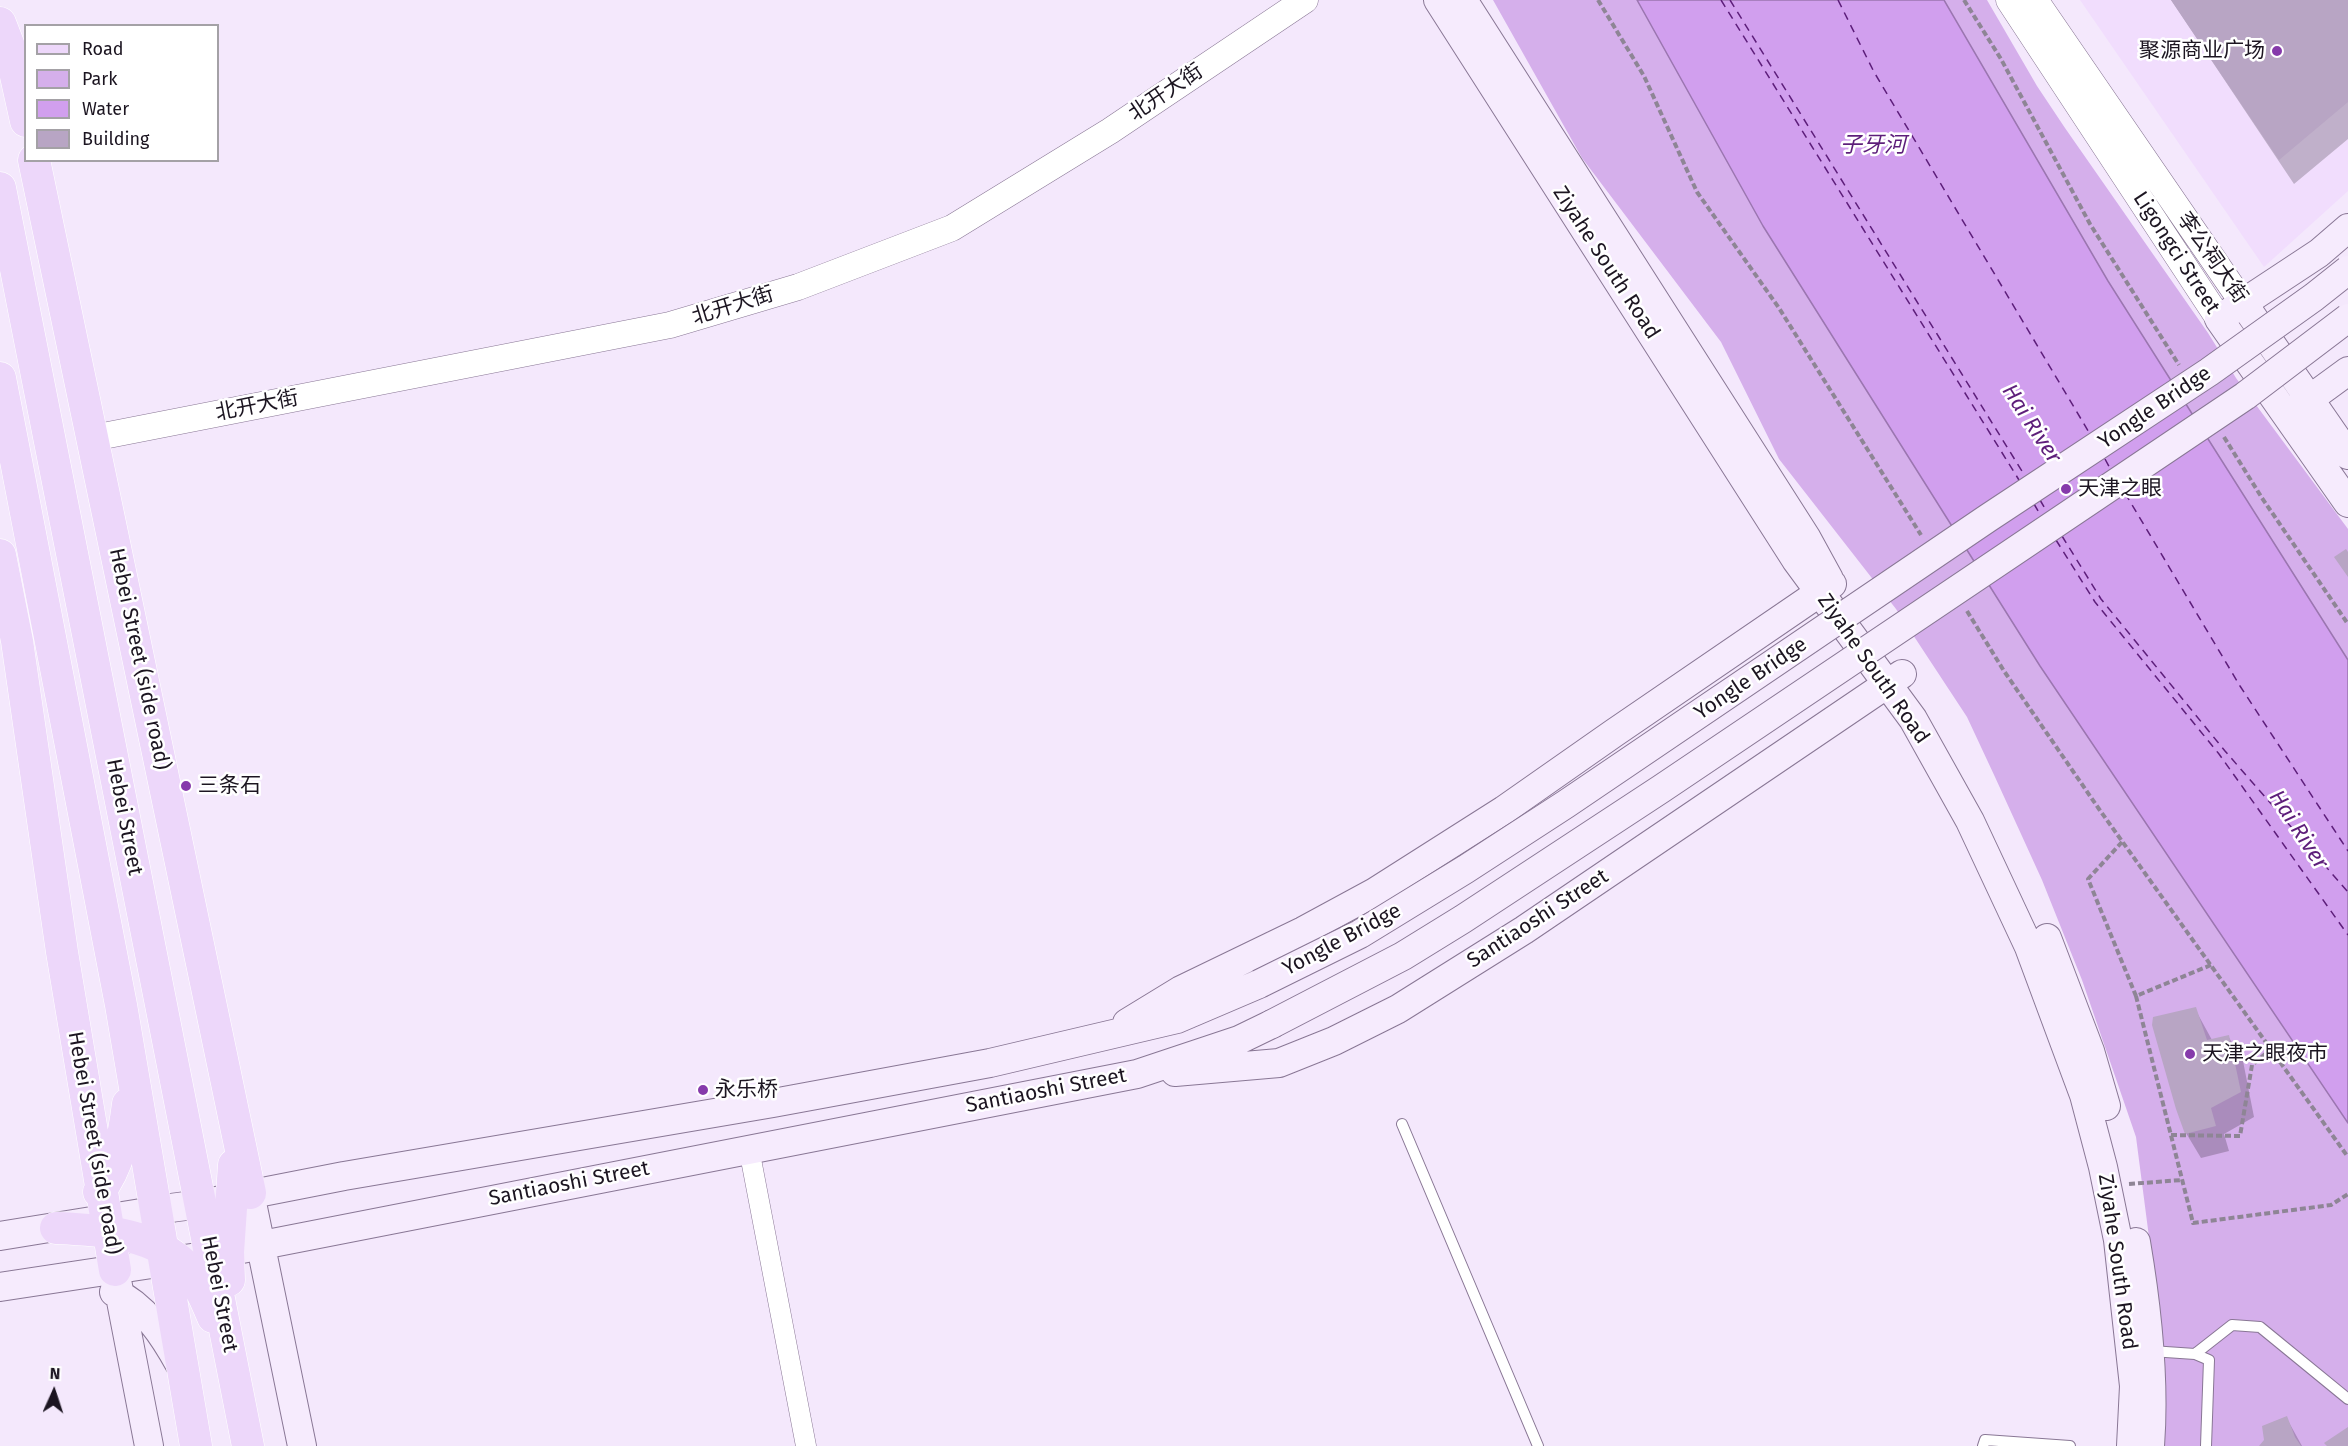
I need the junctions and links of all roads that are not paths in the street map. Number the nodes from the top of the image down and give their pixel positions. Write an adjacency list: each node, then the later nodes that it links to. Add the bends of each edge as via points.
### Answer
1 (1305, 0): 19 (street, 北开大街, via 1110,131 952,228 798,287 670,325)
2 (1438, 0): 23 (main road, Ziyahe South Road, via 1796,560)
3 (1462, 0): 23 (main road, Ziyahe South Road, via 1800,527)
4 (2009, 0): 14 (street, Ligongci Street)
5 (2035, 0): 12 (street, 李公祠大街)
6 (0, 23): 7 (main road)
7 (24, 112)
8 (34, 162): 19 (main road, Hebei Street (side road))
9 (0, 188): 36 (main road, Hebei Street)
10 (2348, 228): 12 (main road, via 2319,253)
11 (2348, 270): 25 (main road, Yongle Bridge, bridge, via 2209,372 1566,804 1360,934)
12 (2243, 303): 14 (main road); 17 (main road, 李公祠大街)
13 (2348, 318): 26 (main road, Yongle Bridge, bridge, via 2235,402 1463,919 1402,956)
14 (2219, 319): 18 (main road, Ligongci Street)
15 (2348, 371): 17 (main road)
16 (0, 378): 28 (main road, Hebei Street)
17 (2310, 399): 18 (main road); 20 (main road, 李公祠大街)
18 (2287, 416): 21 (main road, Ligongci Street)
19 (93, 438): 36 (main road, Hebei Street (side road), via 234,1120)
20 (2348, 455)
21 (2348, 503)
22 (0, 555): 32 (main road, Hebei Street (side road), via 17,641 62,952)
23 (1826, 588): 24 (main road, Ziyahe South Road); 27 (main road, Santiaoshi Street, via 1504,810 1375,892 1181,990)
24 (1894, 679): 29 (main road, Santiaoshi Street, via 1524,930 1398,1009 1279,1064); 41 (main road, Ziyahe South Road, via 1926,706 1991,819 2045,934 2090,1051 2126,1184 2145,1297); 54 (main road, Ziyahe South Road, via 1970,821 2030,947 2084,1095 2118,1240 2134,1386)
25 (1259, 984): 27 (main road, Santiaoshi Street, via 1177,1019)
26 (1272, 1024): 29 (main road, Santiaoshi Street, via 1239,1040)
27 (1106, 1036): 36 (main road, Santiaoshi Street, via 830,1093 293,1186)
28 (131, 1064): 32 (main road, via 124,1138); 33 (main road, Hebei Street)
29 (1137, 1074): 31 (main road, Santiaoshi Street)
30 (1402, 1124): 51 (lane)
31 (749, 1149): 38 (main road, Santiaoshi Street); 50 (street)
32 (102, 1188): 34 (main road, Hebei Street (side road)); 35 (main road, via 90,1203)
33 (154, 1210): 34 (main road, Santiaoshi Street); 36 (main road, Hebei Street); 36 (main road, Santiaoshi Street)
34 (107, 1225): 35 (main road); 36 (main road); 39 (main road, Hebei Street (side road))
35 (56, 1228): 37 (main road)
36 (208, 1235): 38 (main road, Santiaoshi Street); 38 (main road, Hebei Street); 39 (main road, Santiaoshi Street); 43 (main road); 43 (main road, via 210,1310); 44 (main road, Hebei Street)
37 (0, 1236)
38 (261, 1245): 49 (main road, Hebei Street)
39 (118, 1282): 40 (main road, Santiaoshi Street, via 66,1277); 44 (main road, via 155,1325); 46 (main road)
40 (0, 1287)
41 (2148, 1350): 42 (lane); 55 (main road, Ziyahe South Road)
42 (2196, 1354): 45 (lane, via 2232,1325 2260,1327); 56 (lane, via 2209,1360)
43 (231, 1359): 48 (main road, Hebei Street)
44 (182, 1370): 47 (main road, Hebei Street)
45 (2348, 1399)
46 (149, 1446)
47 (196, 1446)
48 (248, 1446)
49 (302, 1446)
50 (806, 1446)
51 (1538, 1446)
52 (1983, 1446): 53 (lane, via 1985,1440)
53 (2070, 1446)
54 (2131, 1446)
55 (2150, 1446)
56 (2206, 1446)

